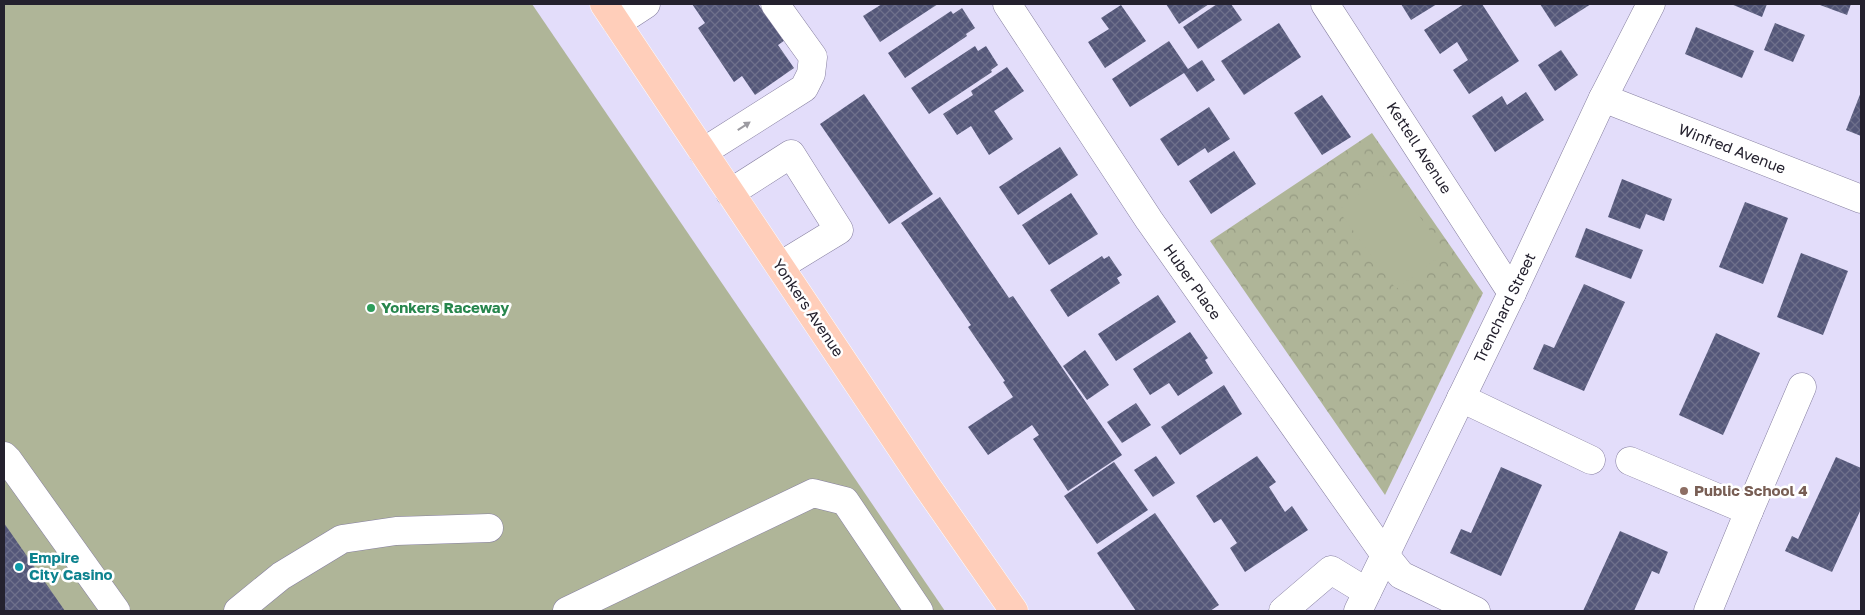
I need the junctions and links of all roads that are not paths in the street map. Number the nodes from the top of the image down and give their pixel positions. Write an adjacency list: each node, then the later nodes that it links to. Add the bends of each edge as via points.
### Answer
1 (646, 4): 6 (street)
2 (775, 4): 8 (street, one-way to 2, via 804,88 811,74 813,57)
3 (1007, 4): 20 (street, Huber Place, via 1149,220)
4 (1325, 4): 12 (street, Kettell Avenue)
5 (1651, 4): 7 (street, Trenchard Street)
6 (610, 14): 8 (main road, Yonkers Avenue)
7 (1603, 98): 10 (street, Winfred Avenue); 12 (street, Trenchard Street)
8 (703, 152): 9 (main road, Yonkers Avenue)
9 (730, 193): 11 (main road, Yonkers Avenue); 11 (street, via 791,154 838,230)
10 (1861, 199)
11 (780, 266): 26 (main road, Yonkers Avenue)
12 (1512, 293): 14 (street, Trenchard Street)
13 (1802, 387): 18 (street)
14 (1461, 398): 16 (street); 20 (street, Trenchard Street)
15 (4, 456): 22 (street)
16 (1591, 460)
17 (1630, 461): 18 (street)
18 (1748, 511): 29 (street)
19 (489, 528): 23 (street, via 396,531 342,539 282,576)
20 (1384, 555): 21 (street, Trenchard Street); 28 (street, Huber Place, via 1401,575)
21 (1362, 601): 27 (street, via 1331,570)
22 (116, 611)
23 (238, 611)
24 (567, 611): 25 (street, via 813,493 845,501)
25 (919, 611)
26 (1014, 611)
27 (1283, 611)
28 (1476, 611)
29 (1708, 611)

